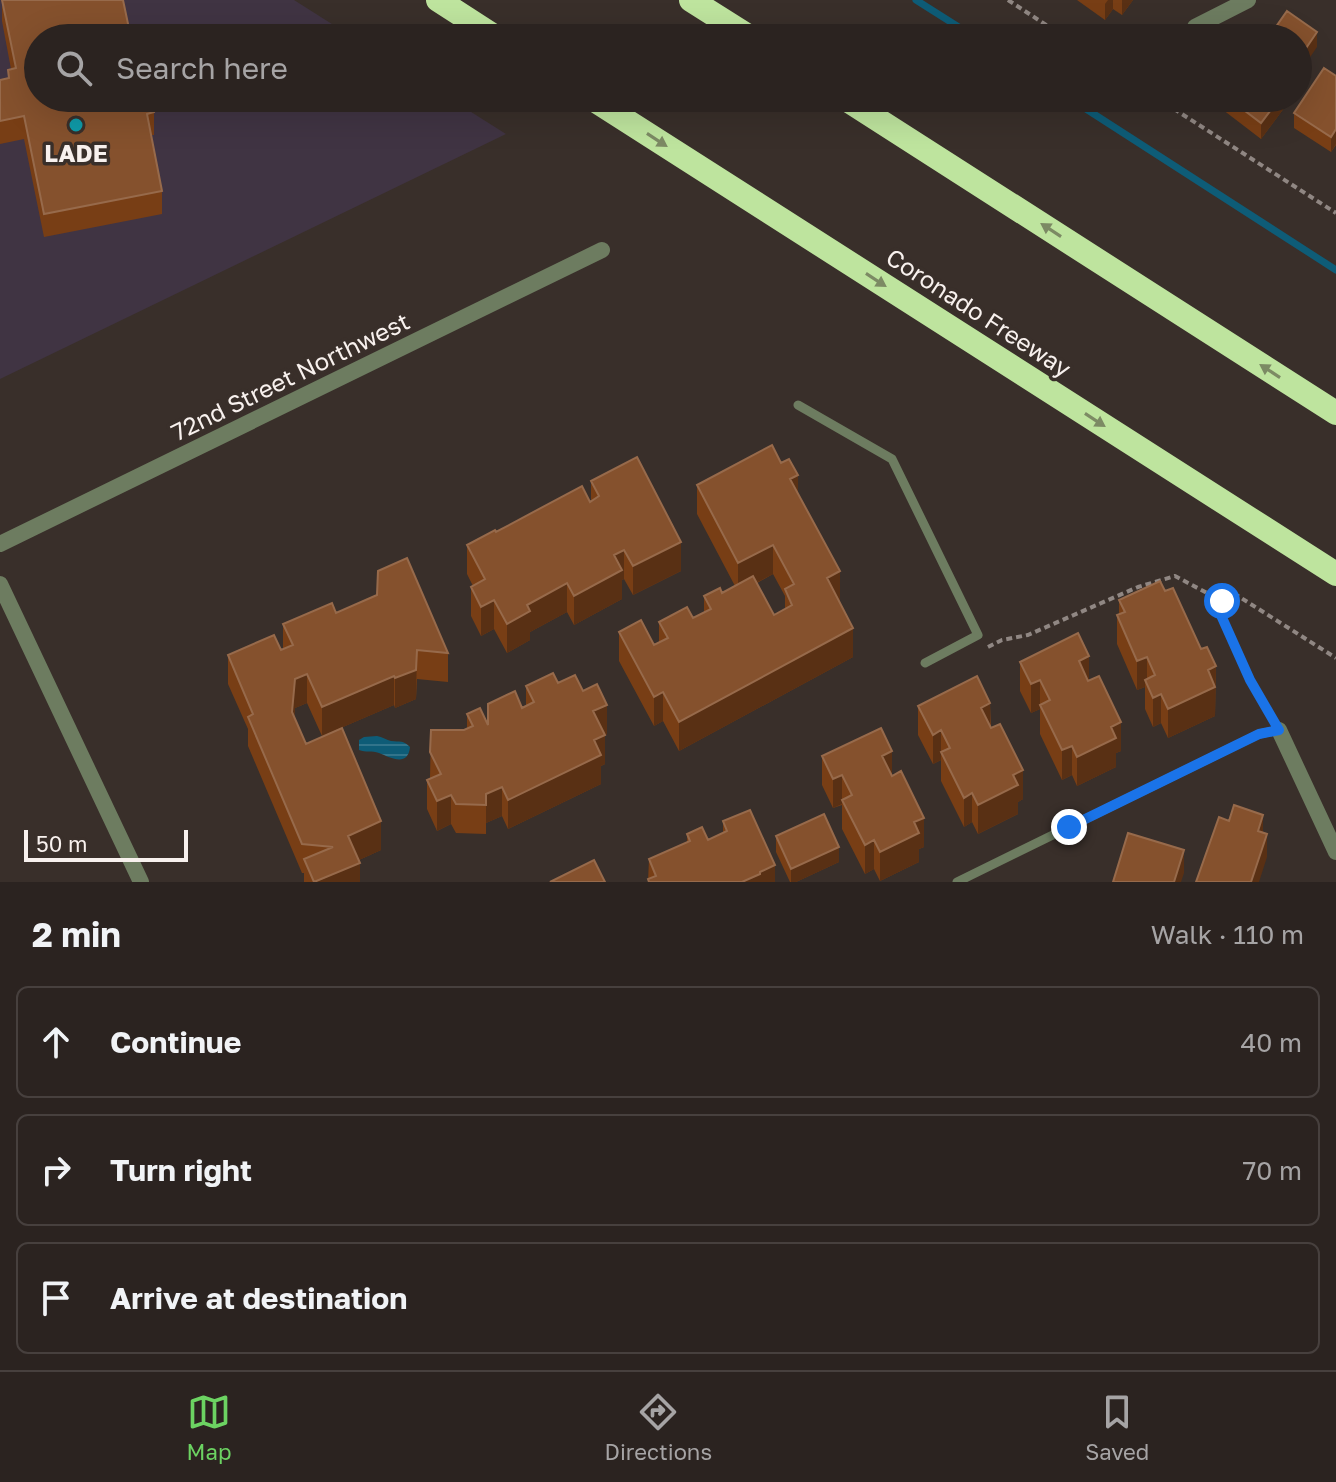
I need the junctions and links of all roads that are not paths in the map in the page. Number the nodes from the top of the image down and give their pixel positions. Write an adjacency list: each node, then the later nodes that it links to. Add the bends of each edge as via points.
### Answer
1 (438, 0): 4 (highway)
2 (691, 0): 5 (highway)
3 (1248, 0): 6 (street)
4 (475, 24)
5 (729, 24)
6 (1201, 24)
7 (613, 112): 13 (highway, Coronado Freeway, one-way to 13)
8 (866, 112): 11 (highway, one-way to 8)
9 (602, 250): 12 (street, 72nd Street Northwest)
10 (798, 405): 15 (lane, via 892,459 978,635)
11 (1336, 413)
12 (0, 544)
13 (1336, 574)
14 (0, 584): 18 (street)
15 (925, 663)
16 (1279, 730): 17 (street); 19 (lane, via 1259,734)
17 (1336, 852)
18 (141, 882)
19 (957, 882)

